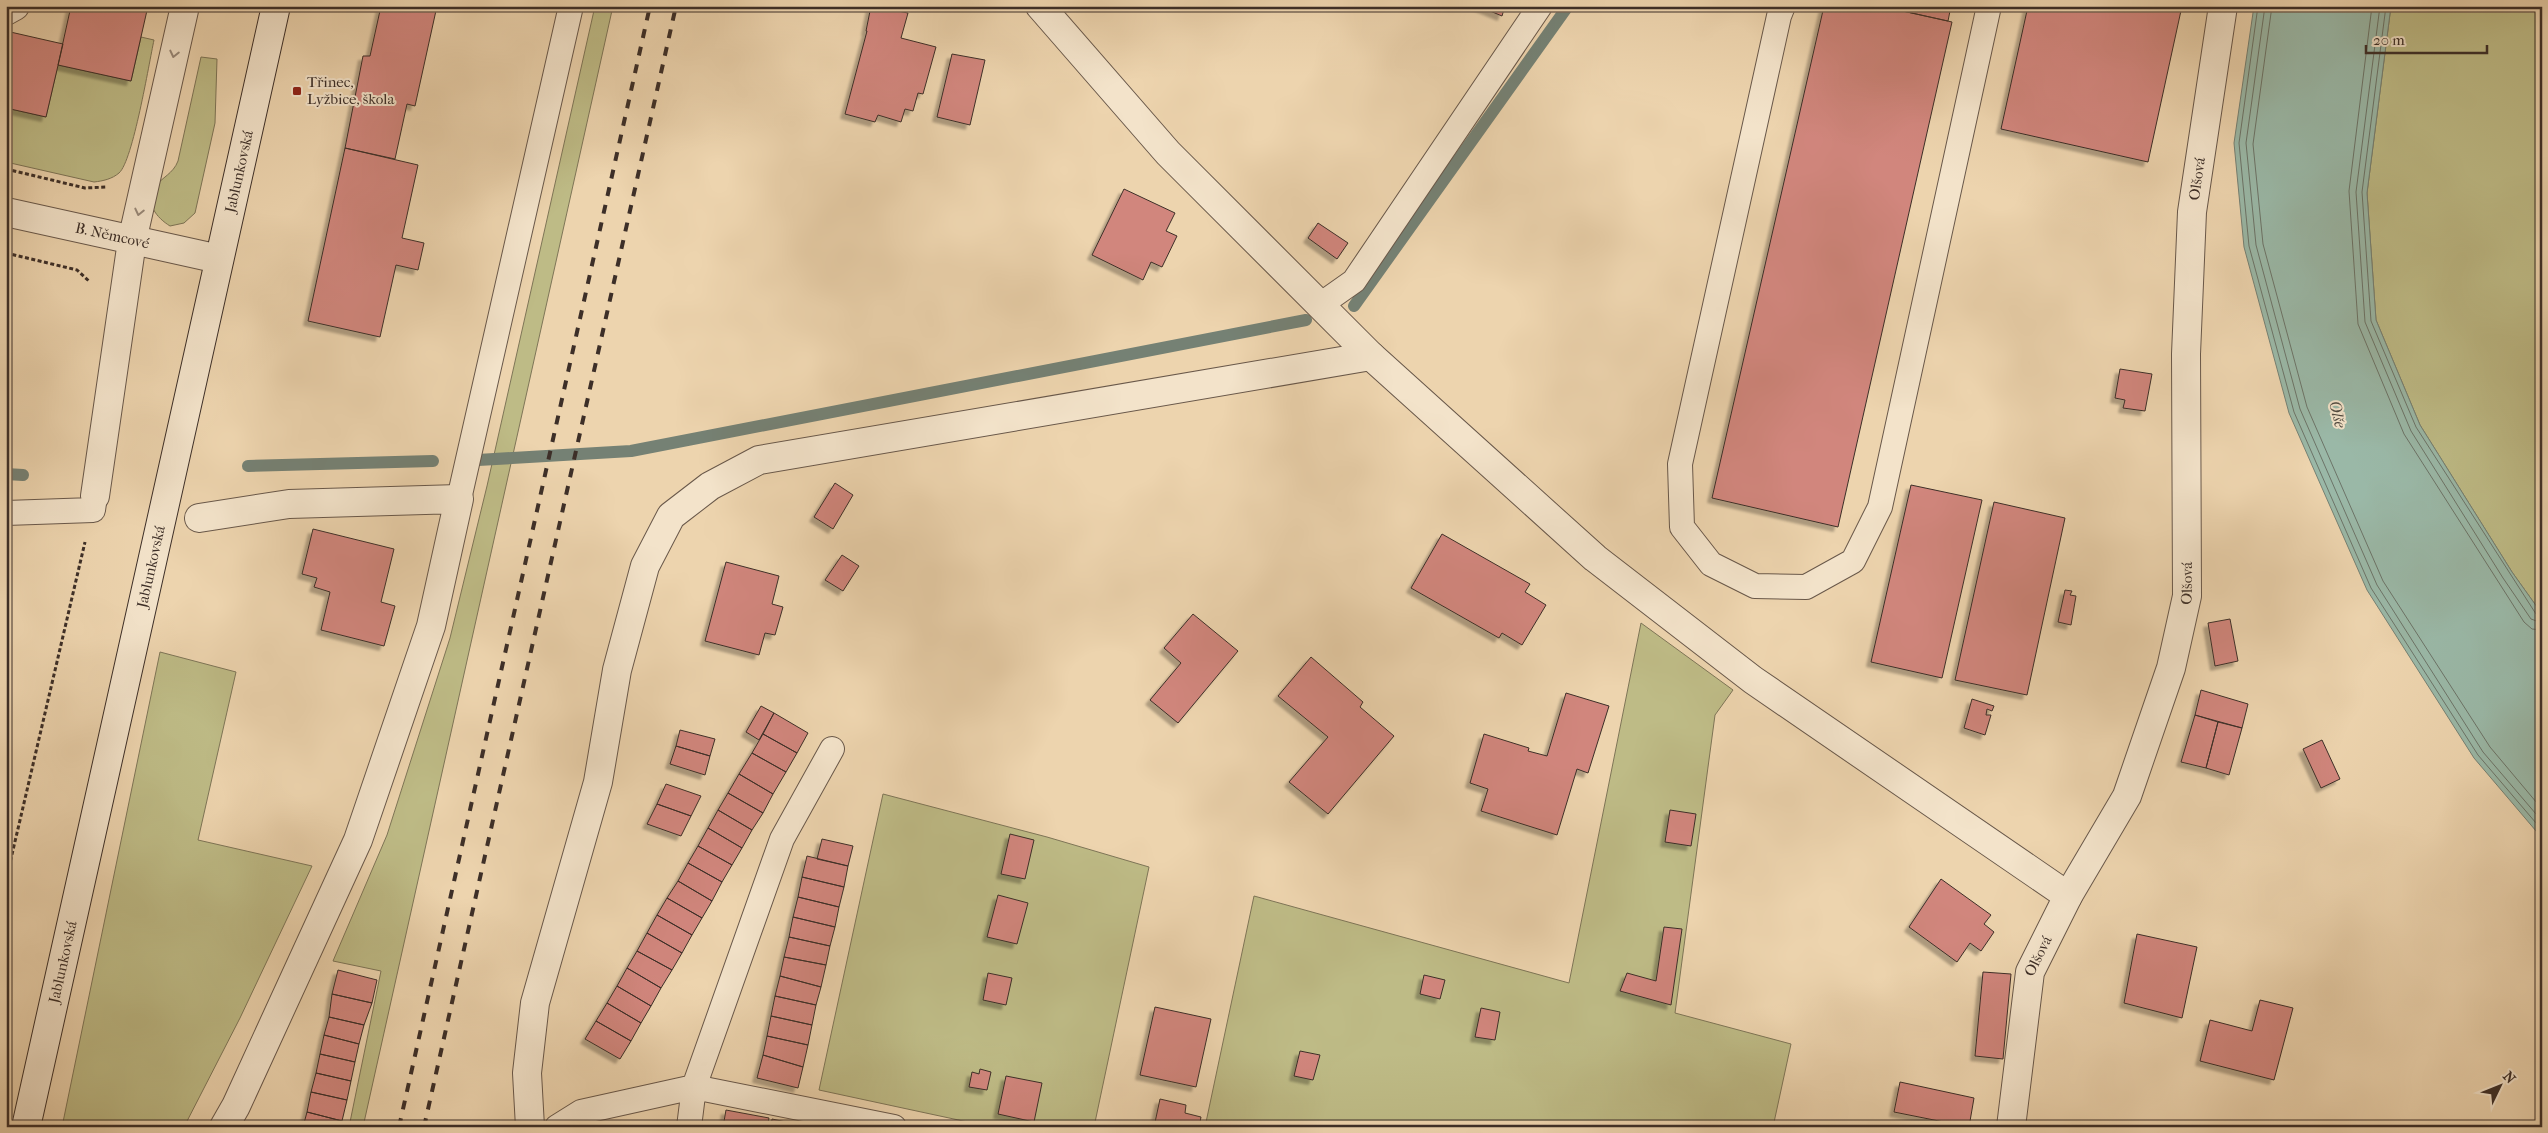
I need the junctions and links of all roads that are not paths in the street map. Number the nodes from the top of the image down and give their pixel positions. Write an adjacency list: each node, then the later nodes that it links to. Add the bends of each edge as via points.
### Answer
1 (15, 6): 10 (street)
2 (185, 6): 12 (street, one-way to 12)
3 (276, 6): 13 (street, Jablunkovská)
4 (571, 6): 16 (lane)
5 (1040, 6): 14 (street, via 1168,153)
6 (1540, 6): 14 (lane, via 1354,281)
7 (1783, 6): 8 (lane, via 1778,16 1680,464 1682,527 1711,564 1756,586 1806,587 1853,561 1880,507)
8 (1989, 6)
9 (2223, 6): 21 (street, Olšová, via 2192,212 2186,354 2187,596 2171,668 2127,796)
10 (6, 11)
11 (6, 212): 12 (street, B. Němcové)
12 (132, 241): 13 (street, B. Němcové); 17 (street)
13 (219, 259): 24 (street, Jablunkovská)
14 (1320, 305): 15 (street)
15 (1371, 356): 21 (street, via 1595,558 1753,680); 26 (street, via 759,460 710,486 671,516 644,566 617,670 598,782 535,1003 527,1073)
16 (459, 499): 19 (street, via 289,504); 25 (street, via 431,626 358,840)
17 (94, 503): 18 (lane)
18 (6, 513)
19 (199, 518)
20 (832, 749): 22 (lane, via 782,839)
21 (2068, 896): 30 (street, Olšová, via 2030,972)
22 (694, 1087): 23 (lane); 27 (lane, via 581,1112); 28 (lane)
23 (835, 1121): 29 (lane)
24 (26, 1127)
25 (224, 1127)
26 (530, 1127)
27 (558, 1127)
28 (690, 1127)
29 (894, 1127)
30 (2011, 1127)

